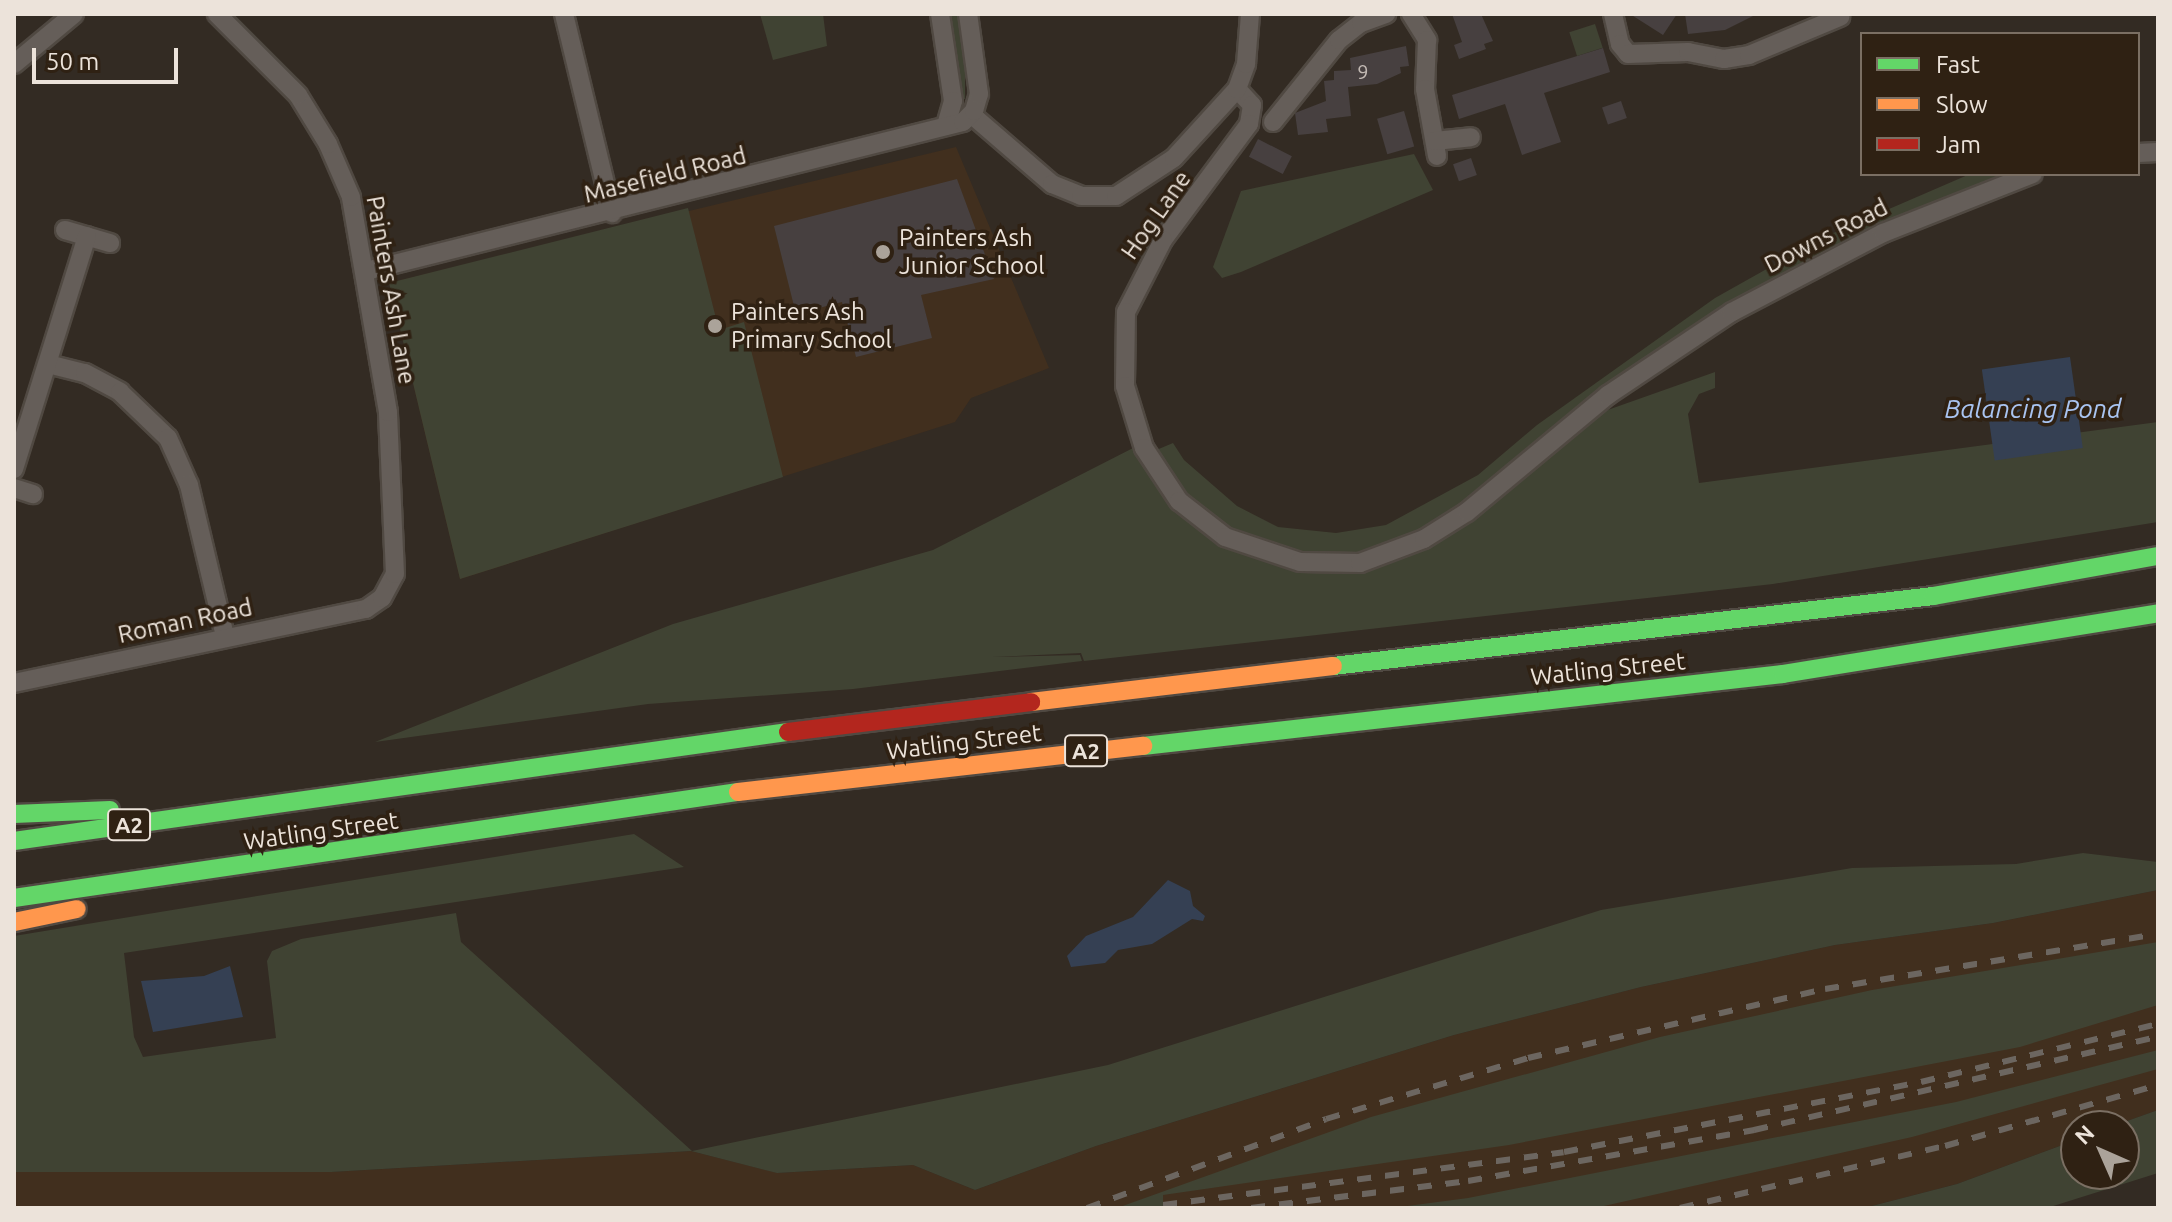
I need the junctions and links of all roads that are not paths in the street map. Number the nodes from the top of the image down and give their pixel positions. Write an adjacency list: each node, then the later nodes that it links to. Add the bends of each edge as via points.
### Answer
1 (74, 14): 12 (street)
2 (217, 14): 23 (street, Painters Ash Lane, via 289,83 317,123 351,197)
3 (564, 14): 19 (street)
4 (940, 14): 16 (street, via 953,101)
5 (968, 14): 14 (street, via 979,90)
6 (1250, 14): 13 (street, via 1246,64)
7 (1386, 14): 15 (street, via 1361,23 1339,40)
8 (1411, 14): 17 (street, via 1427,40 1425,89 1436,148)
9 (1613, 14): 11 (street, via 1620,44 1631,54 1736,58)
10 (1840, 17): 11 (street)
11 (1812, 20)
12 (14, 64)
13 (1237, 89): 14 (street, via 1174,158 1134,187 1102,199 1052,184); 25 (street, Hog Lane, via 1252,105 1249,124 1163,240 1126,312 1123,363)
14 (972, 115): 16 (street, Masefield Road)
15 (1273, 122)
16 (946, 126): 19 (street, Masefield Road)
17 (1471, 137)
18 (2028, 176): 25 (street, Downs Road, via 1883,233 1732,312 1608,395 1449,524 1360,563 1300,562 1225,537 1169,490)
19 (612, 213): 23 (street, Masefield Road)
20 (65, 230): 21 (street)
21 (87, 236): 22 (street); 24 (street)
22 (110, 243)
23 (366, 271): 30 (street, Painters Ash Lane, via 388,412 396,570 388,590)
24 (48, 364): 26 (street); 32 (street, via 85,373 120,392 168,438 189,485)
25 (1136, 430)
26 (14, 469)
27 (14, 488): 28 (street)
28 (33, 494)
29 (2158, 556): 34 (highway, Watling Street / A2, via 1933,596 856,722)
30 (366, 609): 32 (street, Roman Road)
31 (2158, 613): 37 (highway, Watling Street / A2, via 1783,674 767,788)
32 (225, 636): 33 (street, Roman Road)
33 (14, 683)
34 (245, 808): 35 (highway); 36 (highway, Watling Street / A2)
35 (14, 814)
36 (14, 841)
37 (259, 864): 38 (highway, Watling Street / A2); 39 (highway, via 159,894)
38 (14, 898)
39 (14, 922)

